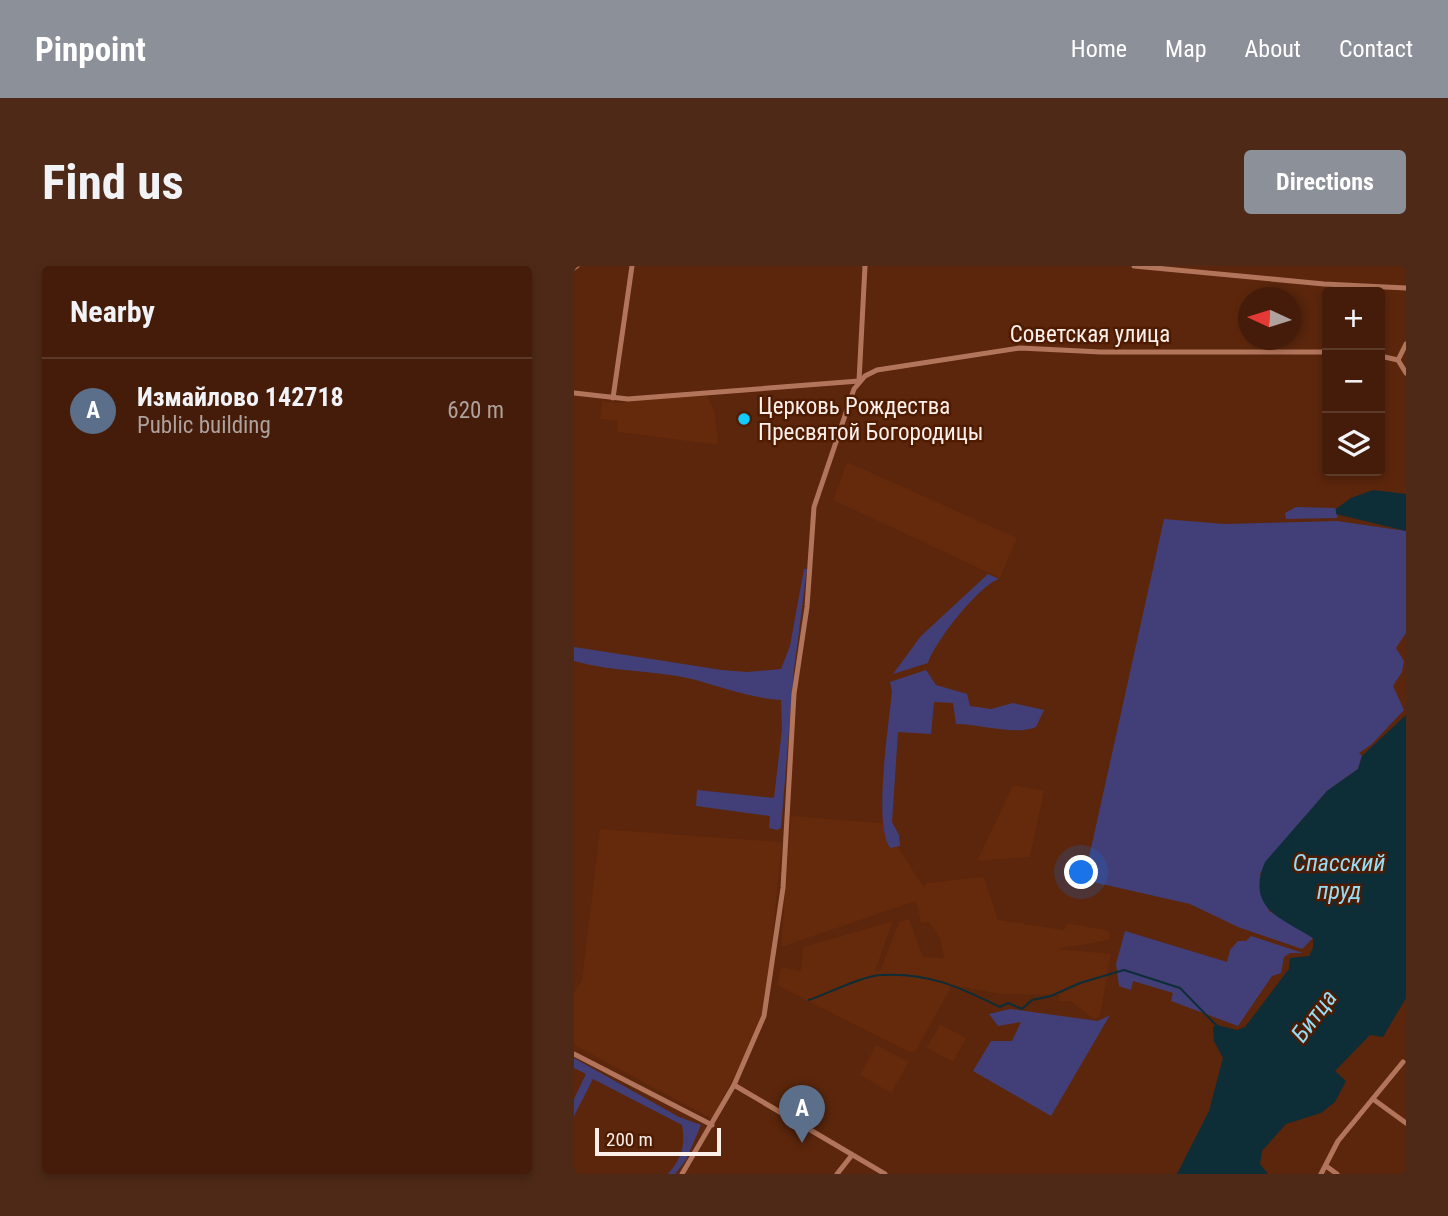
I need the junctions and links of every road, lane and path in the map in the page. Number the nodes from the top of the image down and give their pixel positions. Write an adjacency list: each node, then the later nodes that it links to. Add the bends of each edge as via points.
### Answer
1 (632, 266): 12 (street)
2 (865, 266): 10 (street)
3 (1134, 266): 4 (street)
4 (1406, 288)
5 (1406, 344): 8 (street)
6 (1322, 352): 10 (street, Советская улица, via 1020,348 873,371)
7 (1385, 357): 8 (street)
8 (1398, 360): 9 (street)
9 (1406, 373)
10 (859, 381): 12 (street, Советская улица); 17 (street, via 824,471 814,512 794,694 787,842 770,986 760,1030)
11 (574, 393): 12 (street, Советская улица)
12 (613, 398)
13 (574, 1054): 20 (street)
14 (1403, 1062): 15 (street)
15 (1397, 1073): 16 (street); 18 (street)
16 (1404, 1077)
17 (734, 1085): 20 (street); 21 (street)
18 (1373, 1100): 19 (street); 22 (street, via 1338,1142)
19 (1406, 1123)
20 (712, 1125): 23 (street)
21 (852, 1155): 24 (street); 25 (street)
22 (1326, 1166): 26 (street); 27 (street)
23 (682, 1174)
24 (837, 1174)
25 (885, 1174)
26 (1321, 1174)
27 (1337, 1174)

